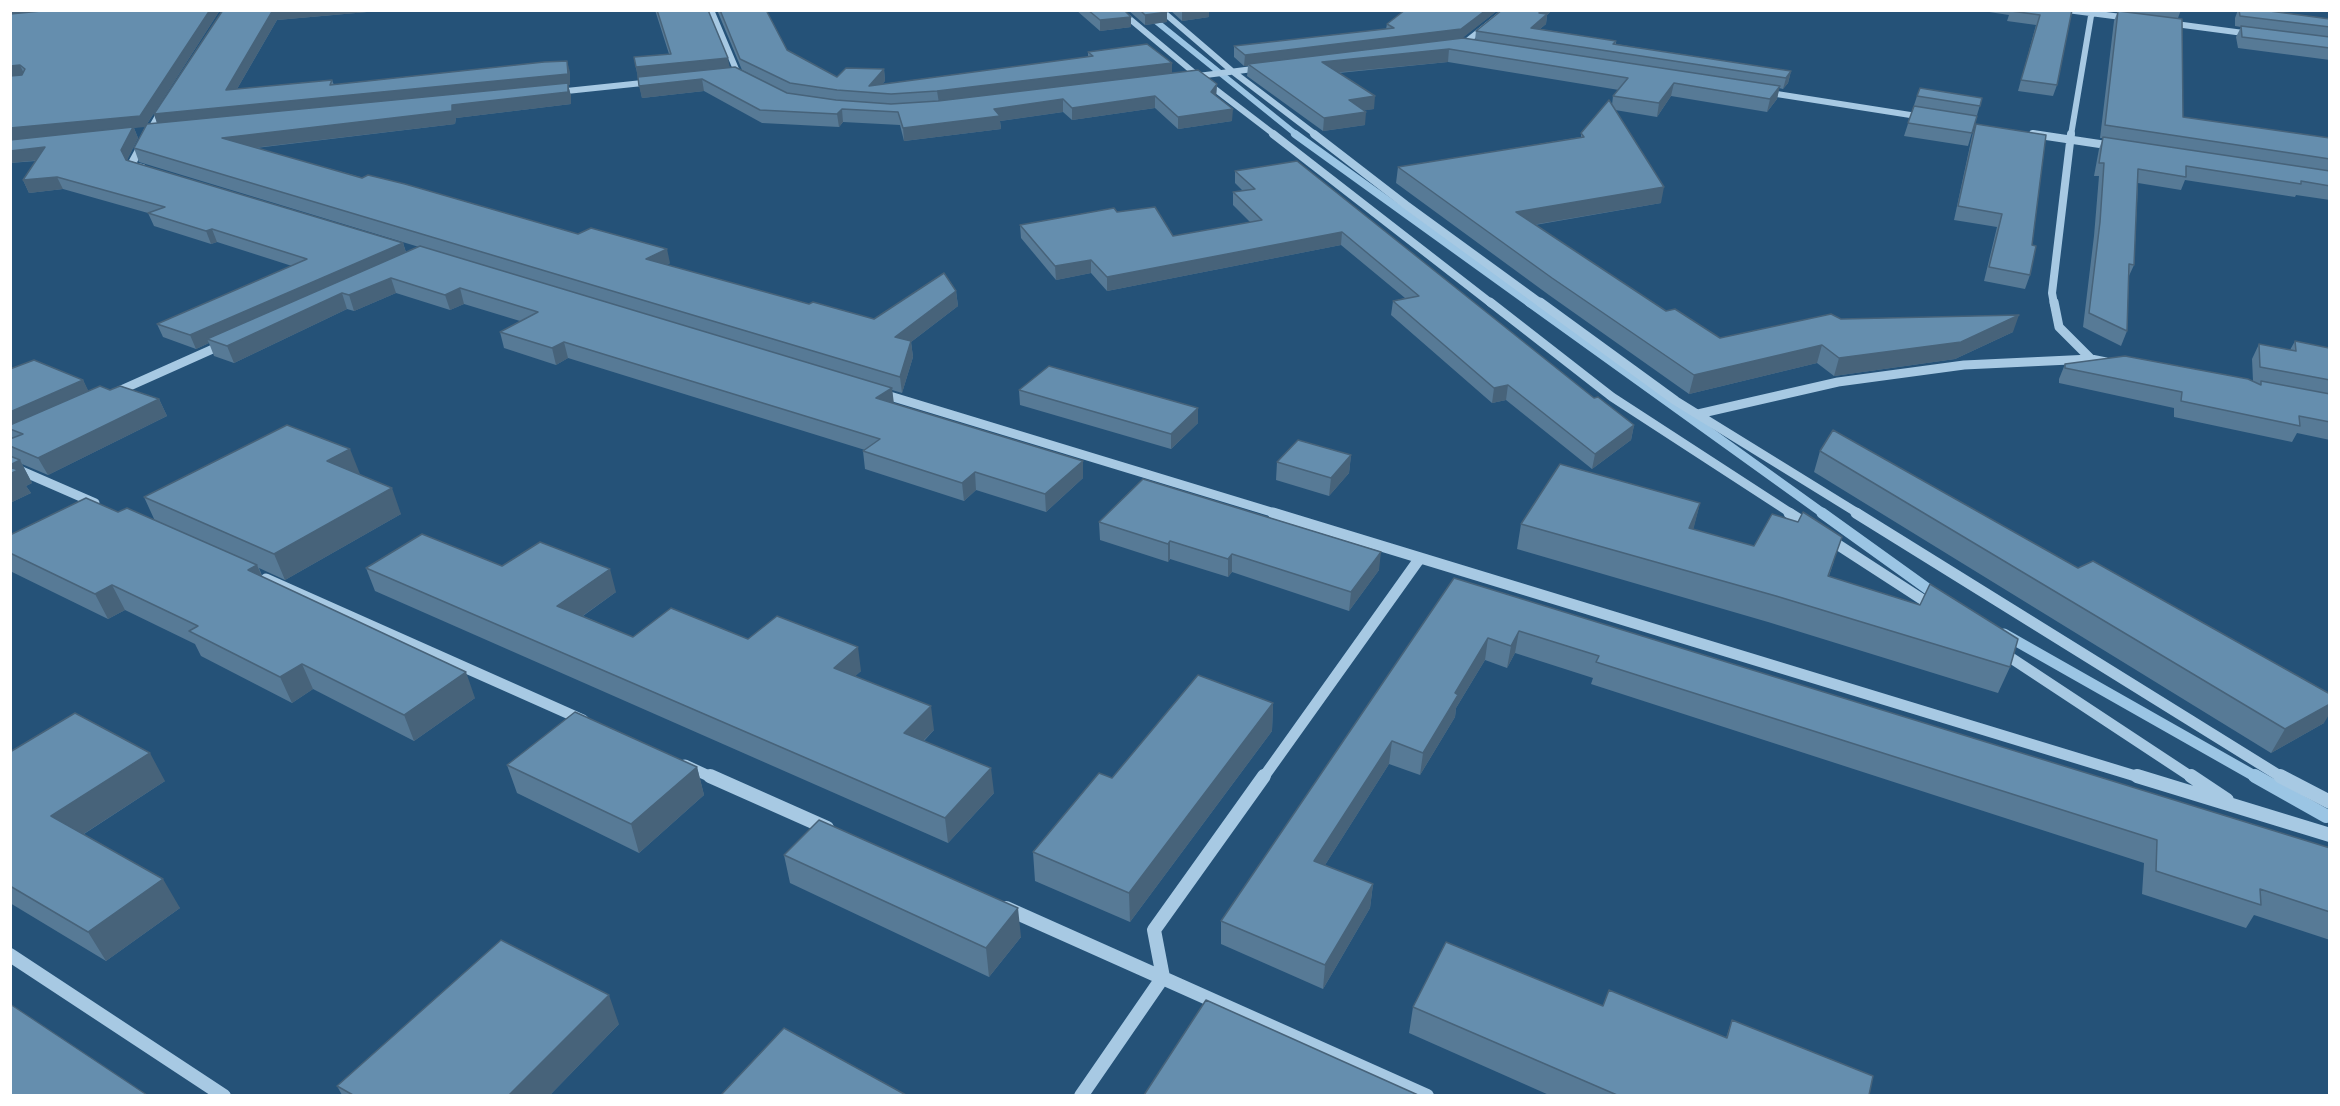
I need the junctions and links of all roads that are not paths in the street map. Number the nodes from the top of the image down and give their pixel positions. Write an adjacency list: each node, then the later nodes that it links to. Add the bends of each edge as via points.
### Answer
1 (711, 10): 15 (street)
2 (1119, 10): 17 (street)
3 (1161, 10): 14 (street)
4 (1506, 10): 10 (street)
5 (2067, 10): 6 (street)
6 (2092, 12): 7 (street); 29 (street)
7 (2139, 20)
8 (2163, 23): 9 (street)
9 (2258, 35)
10 (1462, 45): 11 (street); 12 (street)
11 (1451, 46)
12 (1474, 46)
13 (1266, 67): 14 (street)
14 (1230, 72): 17 (street); 37 (street, via 1631,370)
15 (738, 74): 16 (street); 20 (street)
16 (726, 75)
17 (1200, 75): 18 (street); 42 (street, via 1612,397)
18 (1187, 77)
19 (655, 82): 22 (street)
20 (756, 84)
21 (1755, 90): 24 (street)
22 (549, 93)
23 (165, 104): 27 (street)
24 (1930, 118)
25 (159, 131): 27 (street)
26 (2023, 132): 29 (street)
27 (147, 133): 28 (street); 31 (street, via 132,163)
28 (136, 134)
29 (2070, 140): 30 (street); 33 (street, via 2052,293 2059,327)
30 (2117, 147)
31 (156, 173)
32 (228, 342): 36 (street)
33 (2091, 359): 34 (street); 37 (street, via 1964,365 1838,382)
34 (2114, 364)
35 (871, 390): 40 (street)
36 (98, 400)
37 (1698, 414): 46 (street, via 2285,779)
38 (10, 466): 39 (street)
39 (108, 509)
40 (1420, 558): 47 (street); 52 (street, via 1154,930)
41 (250, 572): 44 (street)
42 (1938, 610)
43 (1988, 643): 47 (street)
44 (598, 726)
45 (674, 760): 48 (street)
46 (2330, 802)
47 (2239, 807): 49 (street)
48 (837, 833)
49 (2330, 835)
50 (989, 900): 52 (street)
51 (10, 955): 53 (street)
52 (1163, 977): 54 (street); 55 (street)
53 (224, 1095)
54 (1081, 1095)
55 (1427, 1095)

